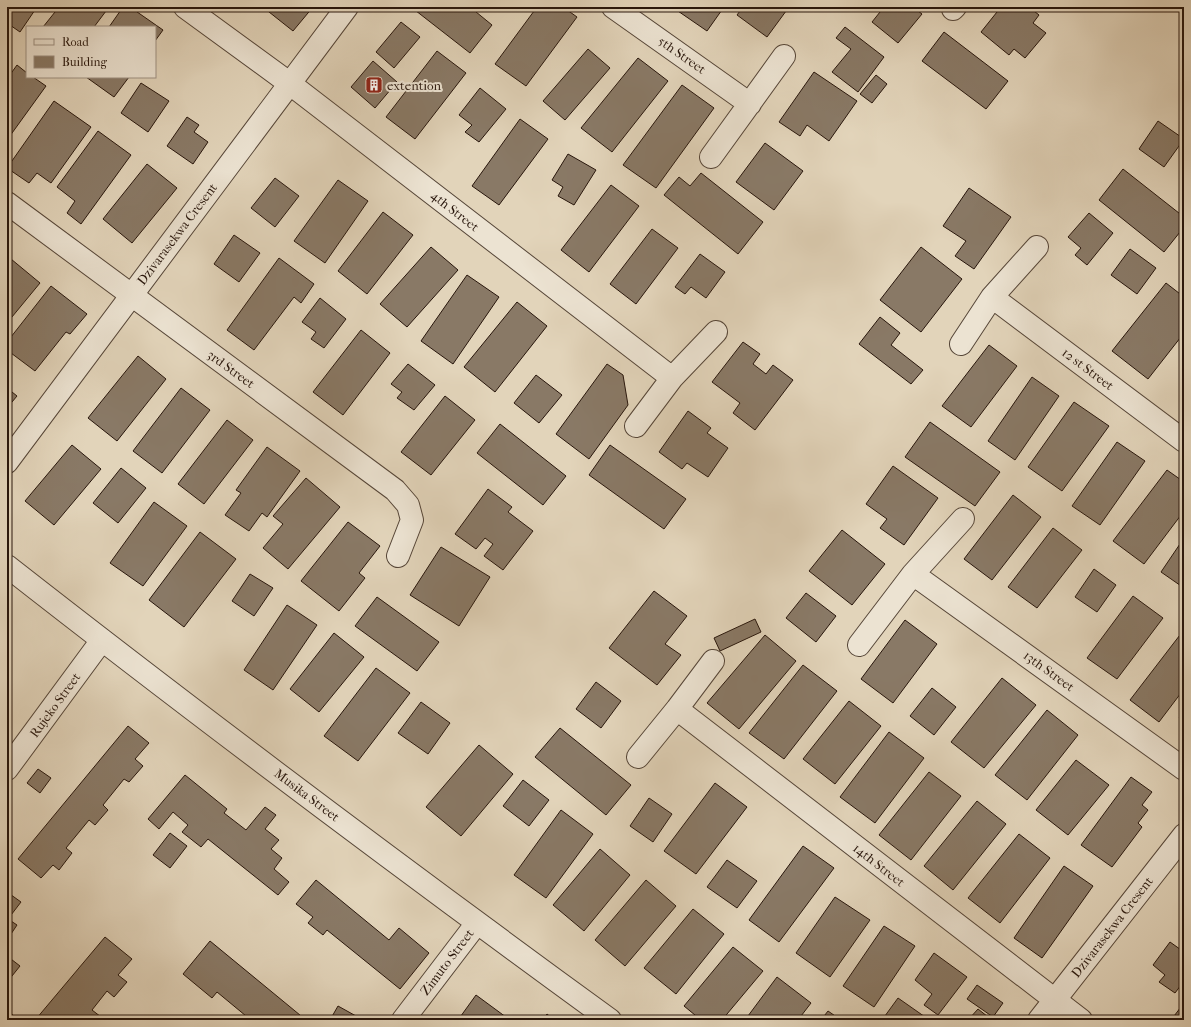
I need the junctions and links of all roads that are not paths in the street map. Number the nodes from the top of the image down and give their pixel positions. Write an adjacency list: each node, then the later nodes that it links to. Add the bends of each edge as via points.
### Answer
1 (185, 7): 5 (street, 4th Street)
2 (346, 7): 5 (street, Dzivarasekwa Cresent)
3 (613, 7): 6 (street, 5th Street)
4 (784, 56): 6 (street)
5 (289, 83): 10 (street, Dzivarasekwa Cresent); 14 (street, 4th Street)
6 (750, 104): 7 (street)
7 (712, 157)
8 (7, 203): 10 (street, 3rd Street)
9 (1037, 247): 11 (street)
10 (131, 296): 17 (street, Dzivarasekwa Cresent); 19 (street, 3rd Street, via 395,490 408,505 412,520)
11 (992, 297): 13 (street); 16 (street, 12 st Street)
12 (716, 332): 14 (street)
13 (961, 344)
14 (672, 378): 15 (street)
15 (636, 426)
16 (1184, 441)
17 (7, 462)
18 (963, 519): 21 (street)
19 (398, 556)
20 (7, 566): 22 (street, Musika Street)
21 (913, 574): 23 (street); 28 (street, 13th Street)
22 (102, 640): 27 (street, Rujeko Street); 30 (street, Musika Street)
23 (859, 645)
24 (713, 661): 25 (street)
25 (677, 709): 26 (street); 31 (street, 14th Street)
26 (638, 757)
27 (7, 769)
28 (1184, 769)
29 (1184, 835): 31 (street, Dzivarasekwa Cresent)
30 (477, 923): 32 (street, Zimuto Street); 33 (street, Musika Street)
31 (1055, 1000): 34 (street, Dzivarasekwa Cresent); 35 (street, 14th Street)
32 (403, 1020)
33 (610, 1020)
34 (1040, 1020)
35 (1081, 1020)

